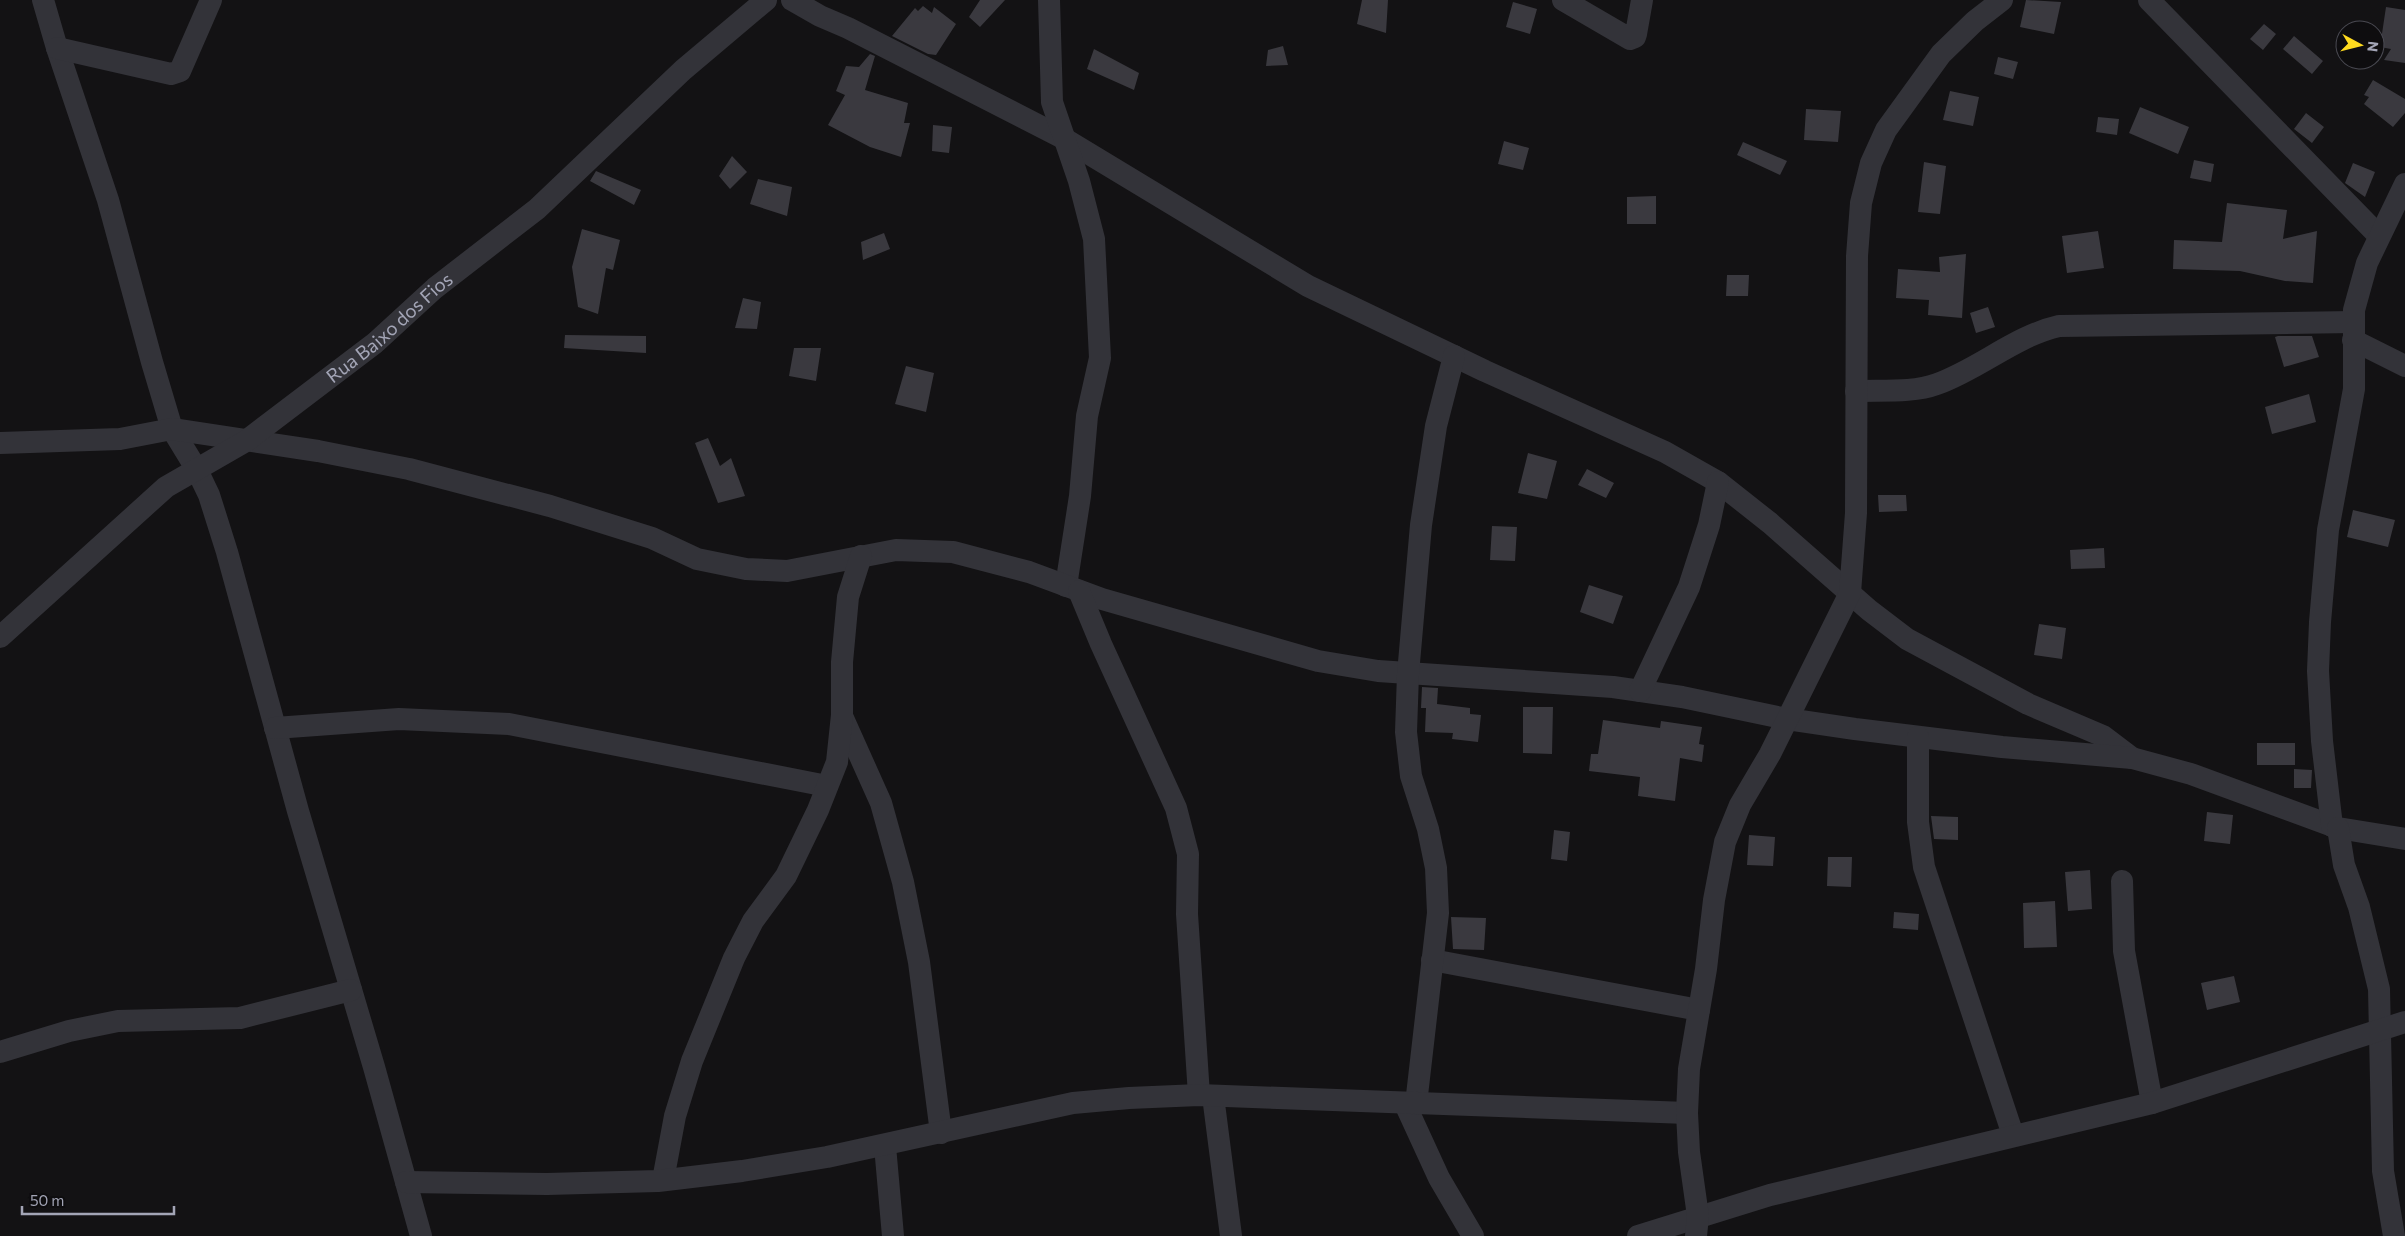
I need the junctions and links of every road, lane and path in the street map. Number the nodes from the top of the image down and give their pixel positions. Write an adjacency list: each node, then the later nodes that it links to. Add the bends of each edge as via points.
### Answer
1 (43, 0): 10 (street)
2 (211, 0): 10 (street, via 180,71 171,74)
3 (766, 0): 19 (street, Rua Baixo dos Fios, via 683,70 537,209 434,288 374,343)
4 (792, 0): 11 (street)
5 (1050, 0): 11 (street, via 1052,102)
6 (1563, 0): 7 (street, via 1630,39 1636,34)
7 (1642, 0)
8 (2002, 0): 17 (street, via 1941,54 1886,130 1871,162 1861,203 1858,239)
9 (2149, 0): 13 (street)
10 (57, 48): 18 (street, via 108,200)
11 (1062, 138): 15 (street, via 1308,286); 24 (street, via 1079,181 1094,239 1100,358 1087,416)
12 (2405, 184): 13 (street)
13 (2379, 236): 14 (street, via 2360,284)
14 (2353, 331): 16 (street); 17 (street, via 2059,326 2039,331 1936,384); 35 (street, via 2354,389 2333,493 2318,671 2322,741)
15 (1454, 356): 22 (street, via 1665,452); 27 (street, via 1436,426 1421,525)
16 (2405, 366)
17 (1856, 391): 25 (street, via 1856,513)
18 (172, 429): 19 (street); 20 (street, via 120,438); 21 (street)
19 (246, 441): 21 (street, Rua Baixo dos Fios); 23 (street, via 318,451 418,472 550,506 652,538 697,559 746,569 787,571)
20 (0, 443)
21 (197, 470): 26 (street, Rua Baixo dos Fios, via 166,487); 31 (street, via 209,495 227,552)
22 (1718, 482): 25 (street); 28 (street, via 1709,525 1689,587)
23 (861, 556): 24 (street, via 896,550 953,552 1029,572); 29 (street, via 848,598 842,662)
24 (1073, 589): 27 (street, via 1318,661); 44 (street, via 1176,808 1188,854 1187,914)
25 (1850, 594): 30 (street); 33 (street, via 1907,639 2028,704 2103,736)
26 (0, 637)
27 (1408, 674): 28 (street); 38 (street, via 1406,732 1411,776 1428,829 1436,868 1438,914)
28 (1640, 691): 30 (street)
29 (842, 715): 34 (street, via 837,762); 48 (street, via 881,804 903,882 919,962)
30 (1787, 719): 32 (street); 40 (street, via 1740,805 1726,842 1714,900)
31 (275, 728): 34 (street, via 399,719 509,724); 39 (street)
32 (1918, 737): 33 (street); 49 (street, via 1918,822 1924,867)
33 (2132, 758): 35 (street, via 2190,774)
34 (827, 786): 51 (street, via 786,876 753,920 734,958 692,1061 675,1116)
35 (2335, 827): 36 (street); 42 (street, via 2379,989)
36 (2405, 839)
37 (2122, 881): 46 (street, via 2124,952)
38 (1432, 960): 40 (street); 45 (street)
39 (351, 990): 43 (street, via 240,1018 118,1021 69,1031); 52 (street)
40 (1699, 1010): 47 (street, via 1689,1069)
41 (2405, 1022): 42 (street)
42 (2381, 1028): 46 (street); 59 (street, via 2383,1171)
43 (0, 1052)
44 (1206, 1096): 45 (street); 48 (street, via 1073,1103); 56 (street)
45 (1410, 1104): 47 (street); 57 (street, via 1439,1178)
46 (2152, 1104): 49 (street)
47 (1687, 1113): 53 (street)
48 (941, 1133): 50 (street)
49 (2013, 1136): 53 (street, via 1770,1195)
50 (885, 1146): 51 (street, via 742,1171); 55 (street)
51 (662, 1180): 52 (street, via 547,1184)
52 (406, 1182): 54 (street)
53 (1697, 1226): 58 (street)
54 (421, 1236)
55 (893, 1236)
56 (1231, 1236)
57 (1473, 1236)
58 (1638, 1236)
59 (2394, 1236)

